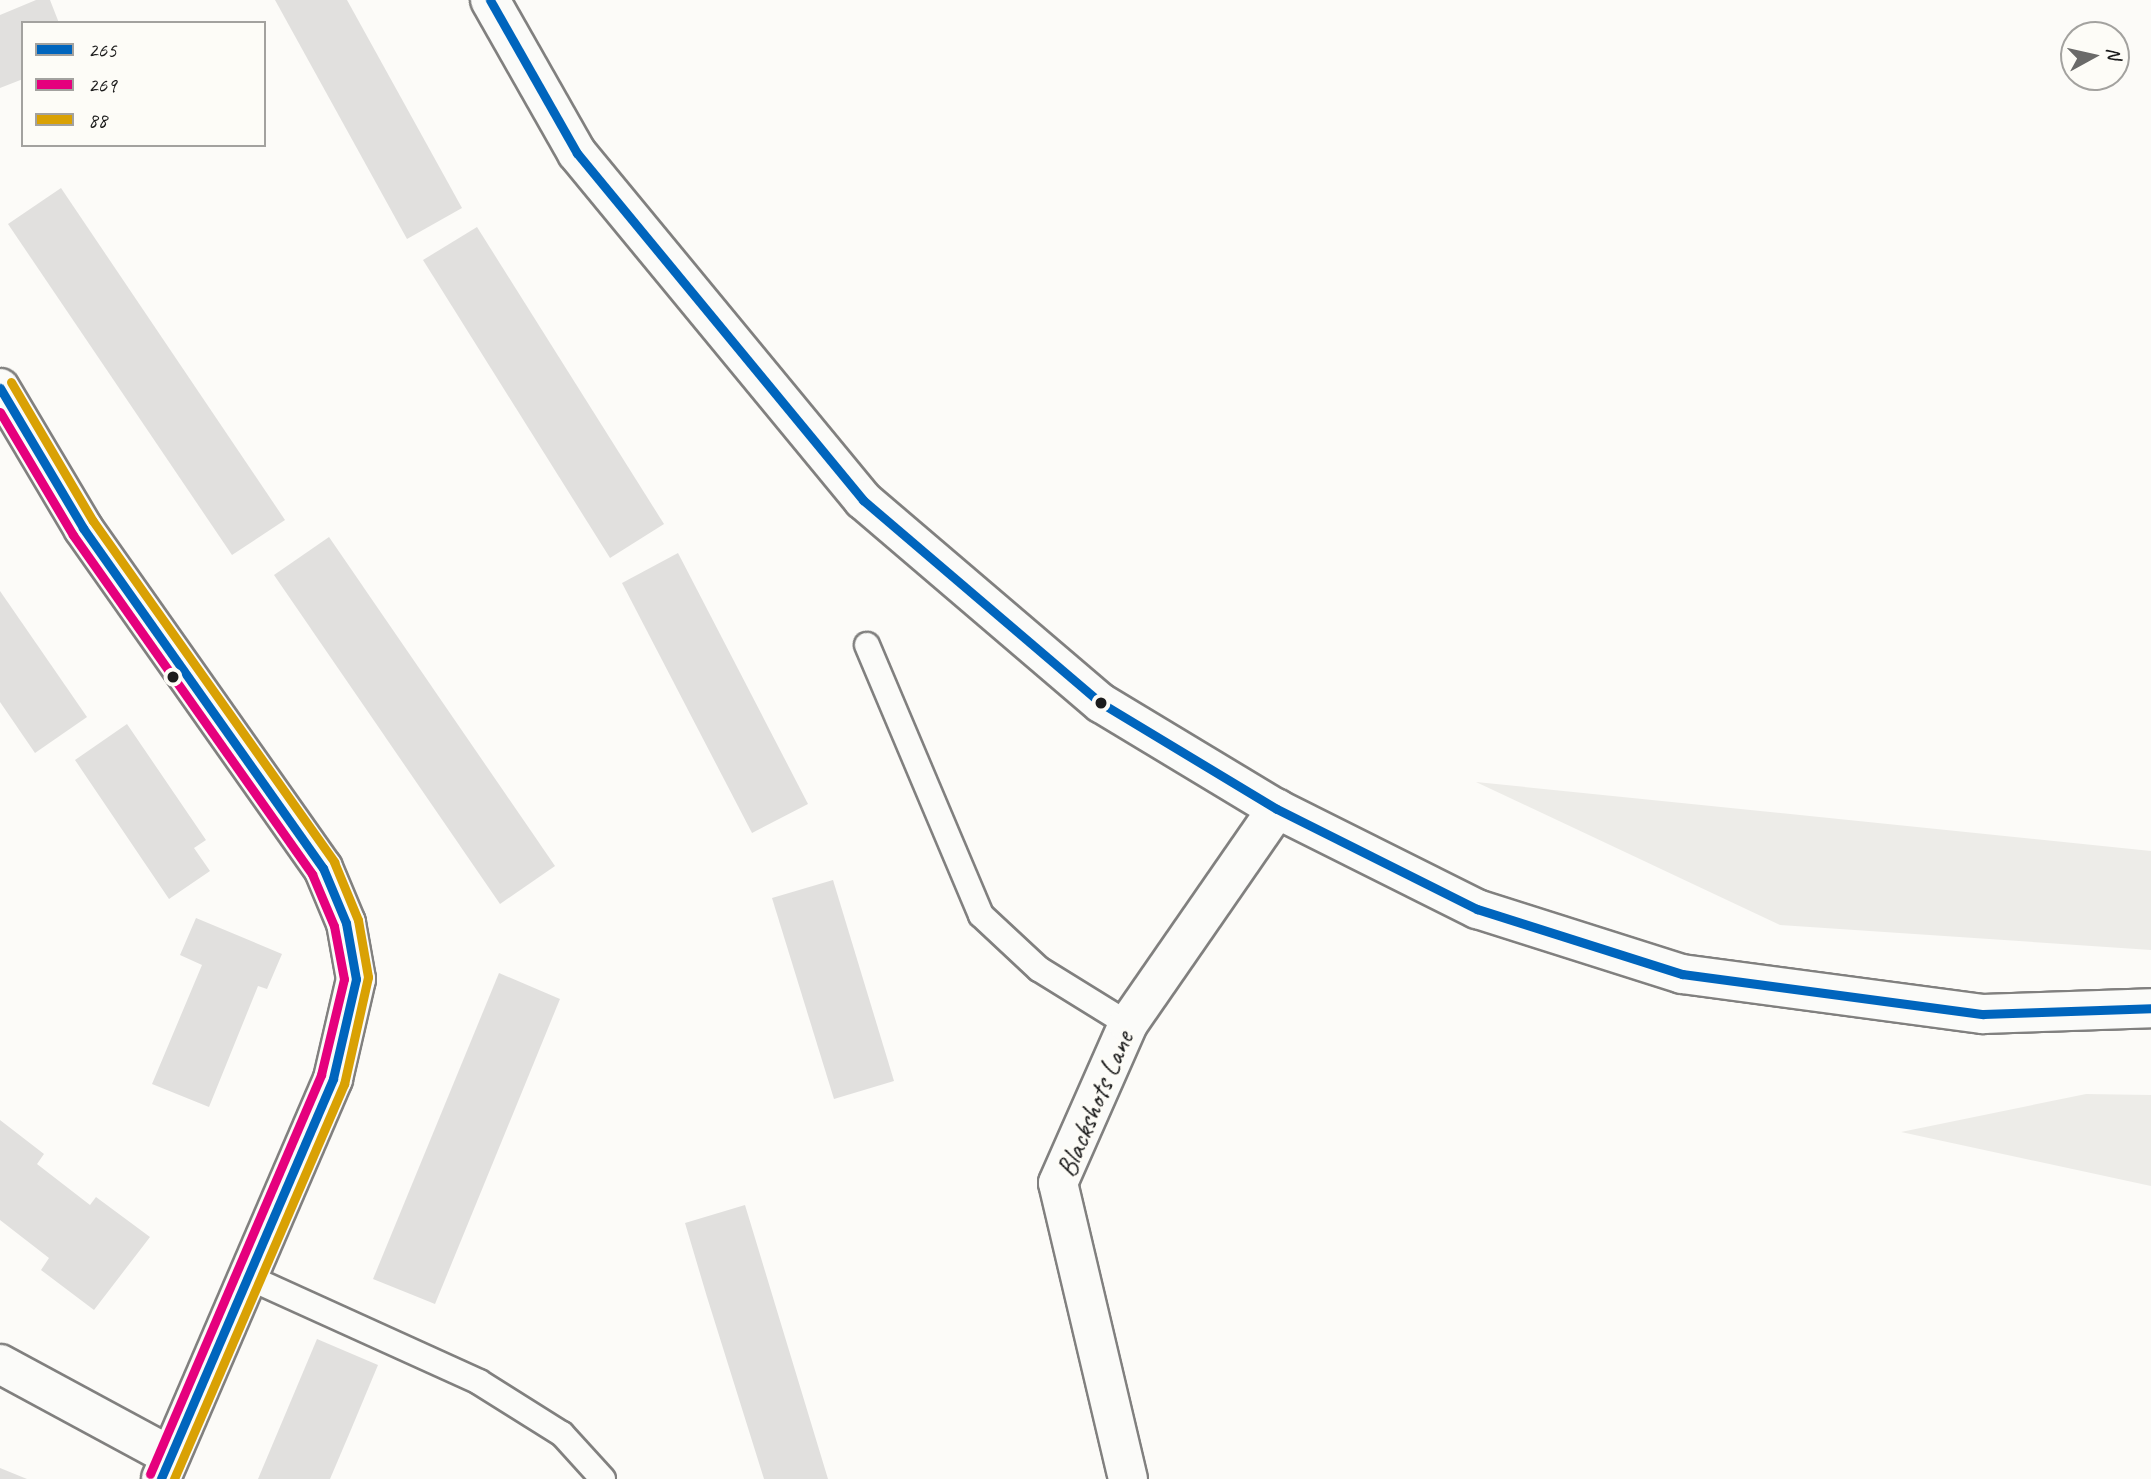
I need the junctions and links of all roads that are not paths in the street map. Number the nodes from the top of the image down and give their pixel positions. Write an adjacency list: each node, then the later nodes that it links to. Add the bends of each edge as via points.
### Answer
1 (490, 0): 4 (street, via 577,153 863,500 1101,703)
2 (0, 388): 7 (street, via 83,528 323,868 346,923 356,979 349,1026 333,1079)
3 (867, 645): 6 (lane, via 981,915 1039,969)
4 (1277, 809): 5 (street, via 1477,909 1682,974 1983,1014); 6 (street, Blackshots Lane)
5 (2151, 1008)
6 (1128, 1024): 11 (street, Blackshots Lane, via 1058,1183)
7 (248, 1277): 9 (street); 10 (lane, via 479,1382 562,1434)
8 (0, 1364): 9 (street)
9 (166, 1467)
10 (603, 1479)
11 (1128, 1479)

